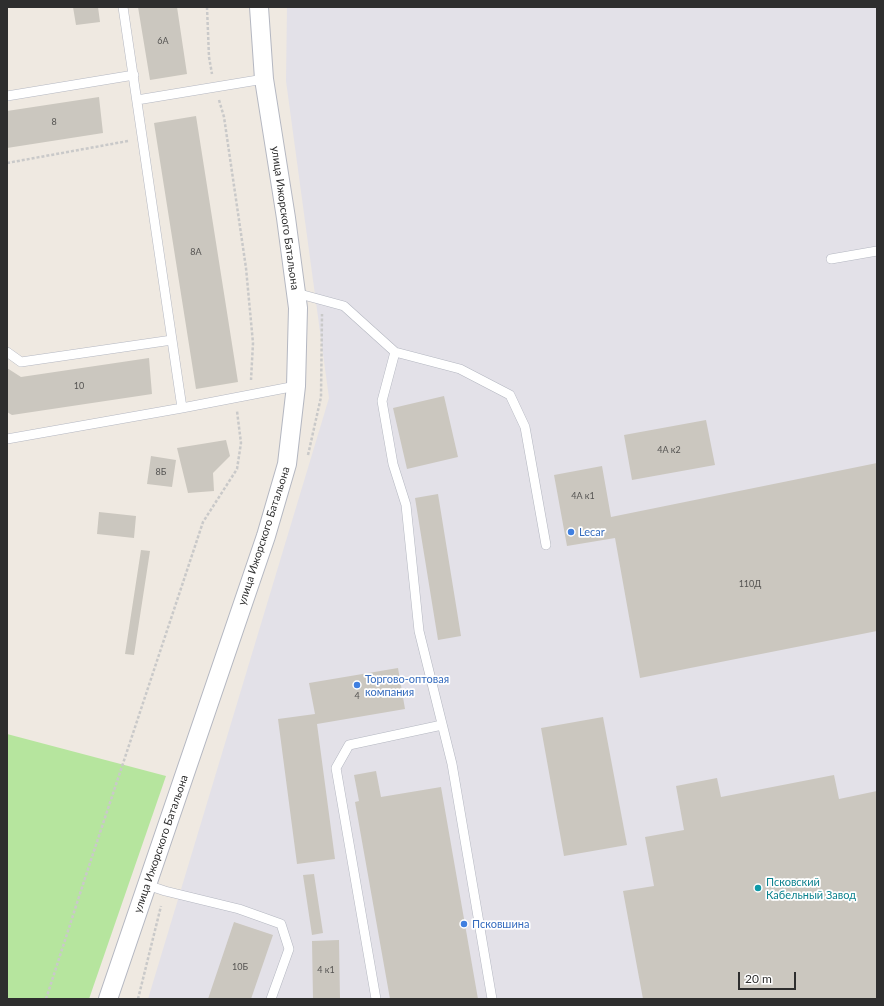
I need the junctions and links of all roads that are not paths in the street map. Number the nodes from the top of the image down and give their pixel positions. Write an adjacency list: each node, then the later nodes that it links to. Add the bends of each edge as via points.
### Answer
1 (123, 7): 3 (lane)
2 (259, 7): 4 (street, улица Ижорского Батальона)
3 (134, 75): 5 (lane); 6 (lane)
4 (264, 79): 6 (lane); 9 (street, улица Ижорского Батальона)
5 (7, 96)
6 (137, 100): 10 (lane)
7 (877, 251): 8 (lane)
8 (831, 259)
9 (296, 293): 12 (lane, via 344,306); 13 (street, улица Ижорского Батальона)
10 (172, 340): 11 (lane, via 21,362); 14 (lane)
11 (7, 352)
12 (395, 352): 16 (lane, via 460,369 510,395 525,428); 17 (lane, via 382,401 392,464 406,505 419,631)
13 (296, 386): 14 (lane); 18 (street, улица Ижорского Батальона, via 287,464 266,536)
14 (182, 408): 15 (lane)
15 (7, 439)
16 (546, 545)
17 (442, 725): 21 (lane, via 349,745 336,768); 22 (lane, via 452,764)
18 (147, 885): 19 (street, улица Ижорского Батальона); 20 (lane, via 239,909 281,924 289,949)
19 (108, 999)
20 (271, 999)
21 (376, 999)
22 (492, 999)

